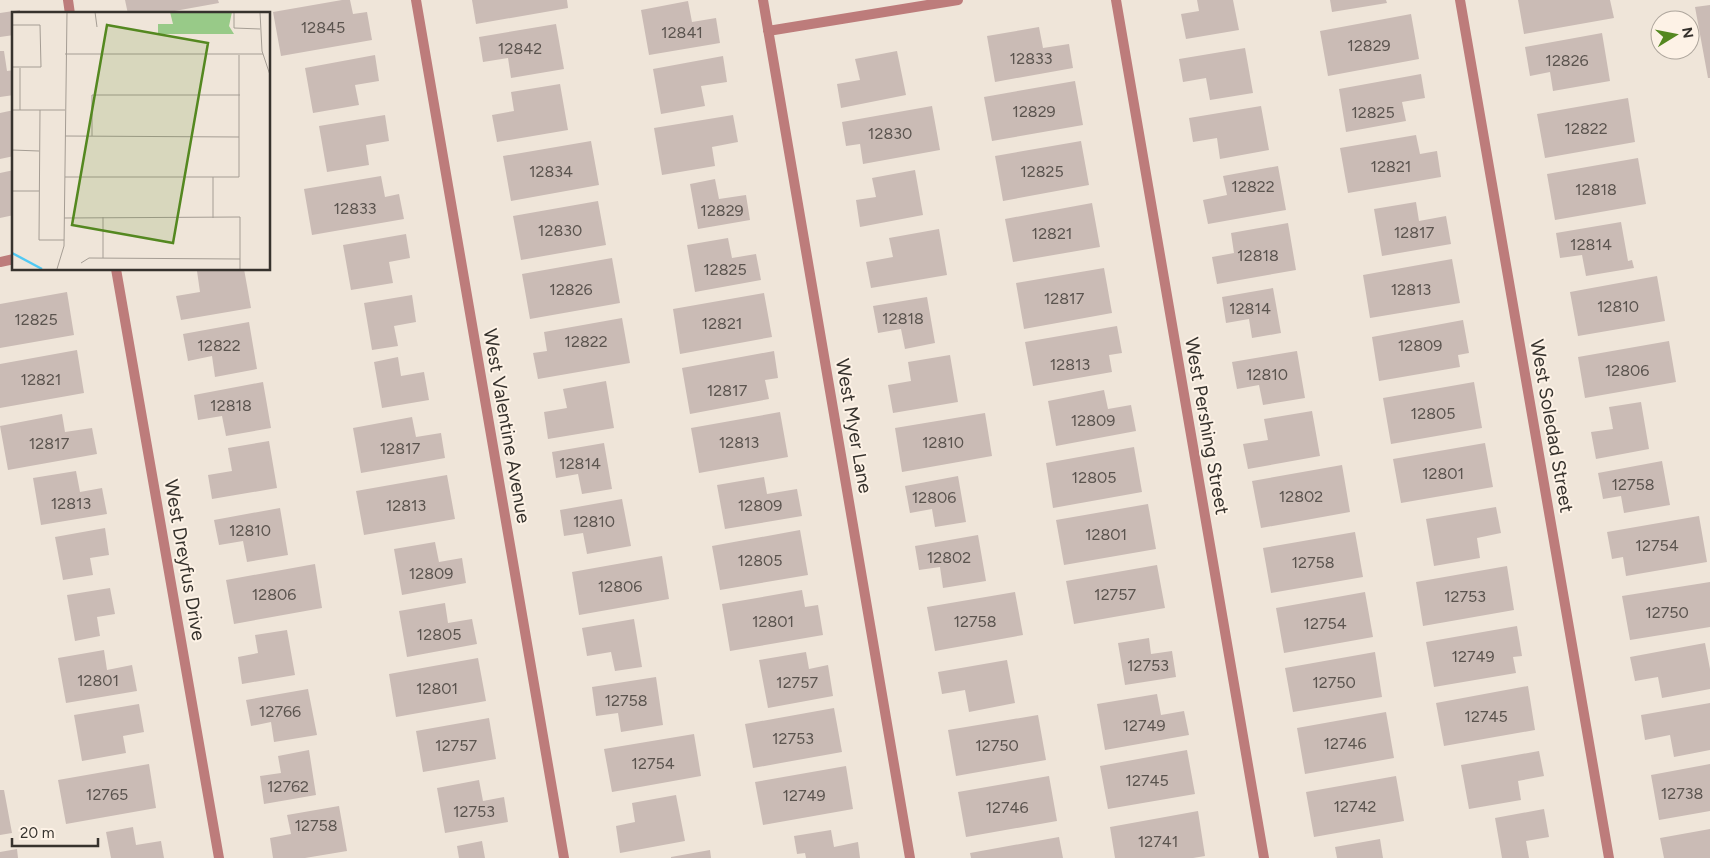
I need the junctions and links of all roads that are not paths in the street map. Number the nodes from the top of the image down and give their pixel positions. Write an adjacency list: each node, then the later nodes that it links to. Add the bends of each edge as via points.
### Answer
1 (416, 0): 9 (street, West Valentine Avenue)
2 (763, 0): 6 (street, West Myer Lane)
3 (958, 0): 6 (street)
4 (1116, 0): 11 (street, West Pershing Street)
5 (1460, 0): 12 (street, West Soledad Street)
6 (768, 31): 10 (street, West Myer Lane)
7 (116, 270): 8 (street, West Dreyfus Drive)
8 (219, 858)
9 (564, 858)
10 (910, 858)
11 (1264, 858)
12 (1609, 858)

